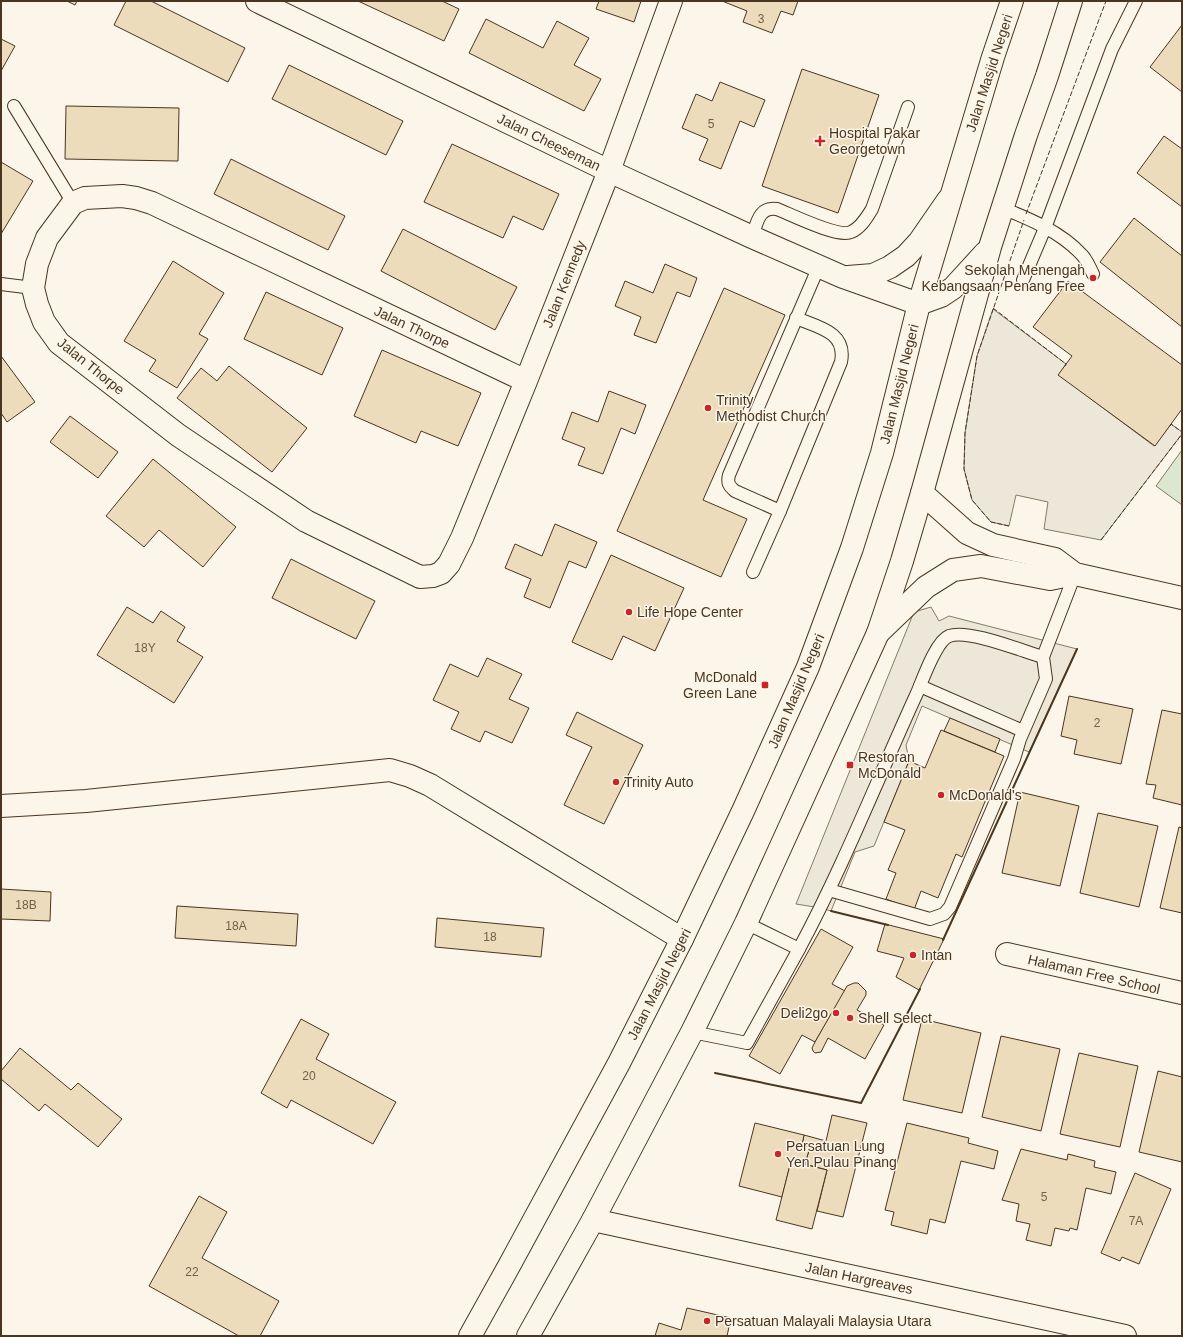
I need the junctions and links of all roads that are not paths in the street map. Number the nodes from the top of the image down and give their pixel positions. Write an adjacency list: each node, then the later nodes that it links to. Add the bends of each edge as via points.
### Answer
1 (257, 1): 8 (main road, Jalan Cheeseman)
2 (671, 1): 8 (main road, Jalan Kennedy)
3 (1012, 1): 9 (main road, Jalan Masjid Negeri)
4 (1072, 1): 11 (main road)
5 (1136, 1): 12 (lane, via 1112,49)
6 (14, 106): 10 (lane)
7 (908, 107): 13 (lane, via 872,209 863,224 851,233 833,232 777,208 771,208 761,215)
8 (609, 171): 13 (main road, Jalan Cheeseman); 23 (main road, Jalan Kennedy)
9 (951, 196): 17 (main road, Jalan Cheeseman, via 906,256 873,275); 21 (main road, Jalan Masjid Negeri)
10 (73, 203): 20 (main road, Jalan Thorpe, via 48,238 37,264); 23 (main road, Jalan Thorpe, via 85,198 122,196 152,204)
11 (1002, 208): 12 (lane); 14 (main road)
12 (1045, 228): 16 (lane, via 1062,237 1083,256); 18 (lane)
13 (752, 237): 15 (main road, Jalan Cheeseman)
14 (990, 247): 21 (main road, via 953,288 941,296); 24 (main road)
15 (819, 266): 17 (main road, Jalan Cheeseman); 22 (lane)
16 (1093, 274)
17 (843, 277): 21 (main road, Jalan Cheeseman)
18 (1023, 280)
19 (1, 284): 20 (lane)
20 (33, 288): 26 (main road, Jalan Thorpe, via 44,322 59,342 178,434 306,521 420,576 441,573)
21 (919, 304): 37 (main road, Jalan Masjid Negeri, via 882,453 852,548 808,666)
22 (796, 318): 25 (lane, via 835,337 842,354 841,362); 25 (lane, via 728,481 735,491)
23 (526, 381): 26 (main road, Jalan Kennedy, via 479,498)
24 (922, 493): 28 (main road, via 967,533 993,545 1054,559); 30 (main road)
25 (780, 511): 27 (lane)
26 (449, 564)
27 (754, 572)
28 (1075, 574): 29 (main road); 30 (main road, via 1050,579 981,566 953,570 926,587); 31 (lane)
29 (1182, 598)
30 (878, 633): 36 (main road)
31 (1043, 657): 32 (lane, via 980,637 950,636 938,646); 33 (lane, via 1046,679)
32 (920, 686): 33 (lane); 35 (lane)
33 (1023, 731): 35 (lane, via 1014,760 958,891 944,914 930,919 923,918)
34 (1, 806): 37 (main road, via 86,801 390,770 430,785)
35 (828, 890): 38 (lane)
36 (746, 923): 38 (lane); 41 (main road)
37 (682, 938): 43 (main road, Jalan Masjid Negeri, via 619,1063)
38 (799, 949): 41 (lane, via 747,1043)
39 (1007, 954): 40 (main road, Halaman Free School)
40 (1182, 993)
41 (692, 1032): 42 (main road)
42 (593, 1220): 44 (main road); 45 (main road, Jalan Hargreaves)
43 (470, 1336)
44 (528, 1336)
45 (1125, 1336)

